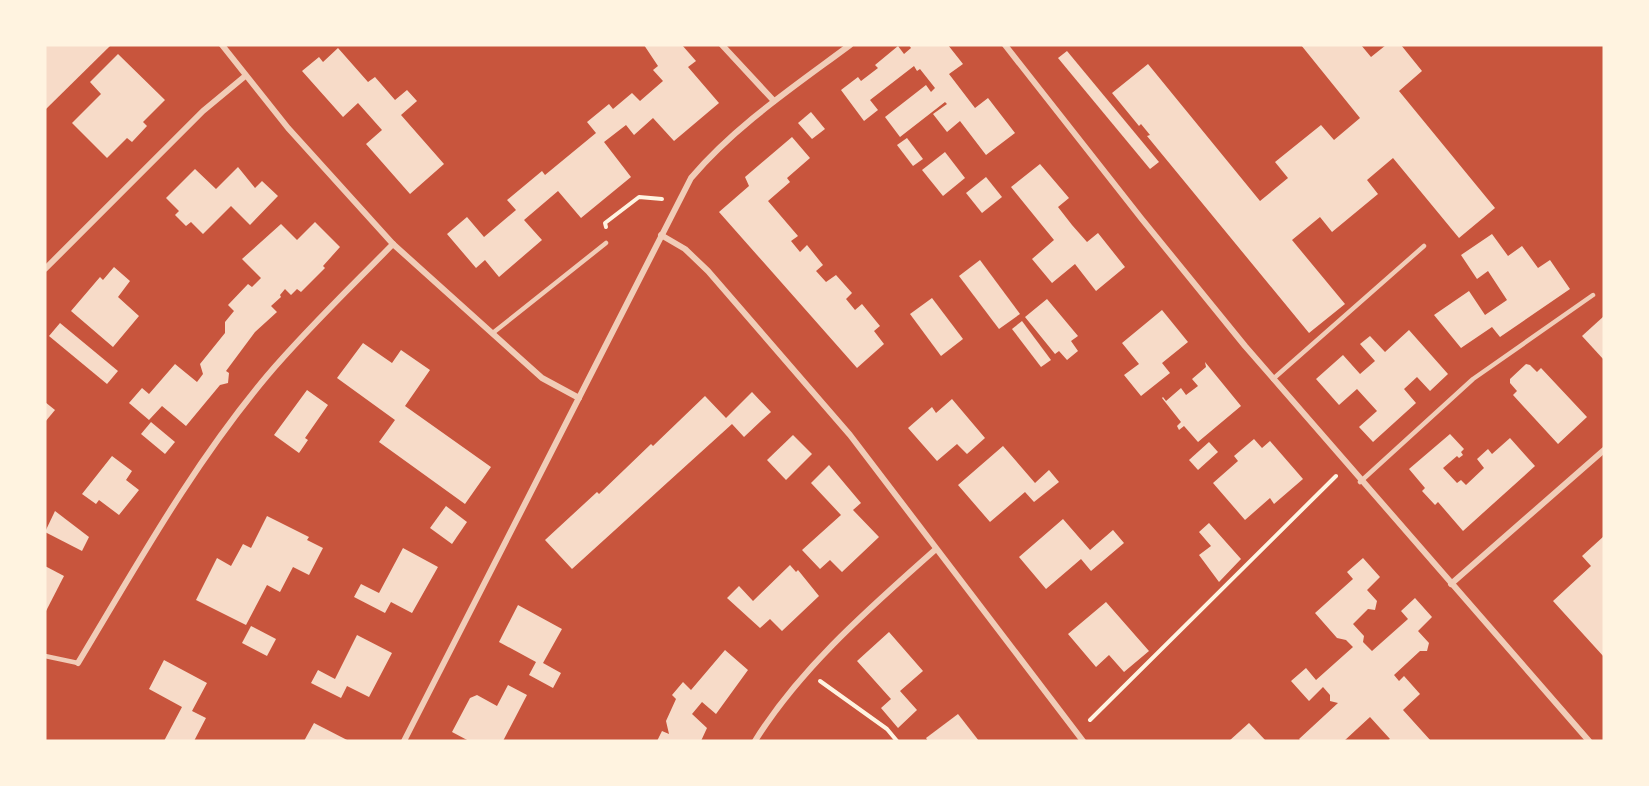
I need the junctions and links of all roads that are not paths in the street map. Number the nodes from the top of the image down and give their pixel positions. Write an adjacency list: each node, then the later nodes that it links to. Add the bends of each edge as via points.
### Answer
1 (222, 45): 5 (street)
2 (722, 45): 6 (street)
3 (850, 45): 6 (street)
4 (1005, 45): 14 (street)
5 (244, 77): 9 (street); 11 (street, via 203,111)
6 (774, 101): 7 (street, via 705,162 678,200)
7 (661, 235): 15 (street); 18 (street, via 685,249 708,271 850,435)
8 (606, 243): 13 (lane)
9 (393, 244): 13 (street); 21 (street, via 309,329 224,432)
10 (1424, 246): 14 (lane)
11 (45, 268)
12 (1593, 295): 17 (lane, via 1473,379)
13 (494, 332): 15 (street, via 543,378)
14 (1273, 379): 17 (street)
15 (579, 398): 22 (street)
16 (1604, 450): 19 (street)
17 (1360, 482): 19 (street)
18 (936, 549): 23 (street, via 807,672); 24 (street)
19 (1451, 584): 25 (street)
20 (45, 656): 21 (lane)
21 (78, 663)
22 (404, 741)
23 (755, 741)
24 (1083, 741)
25 (1589, 741)

